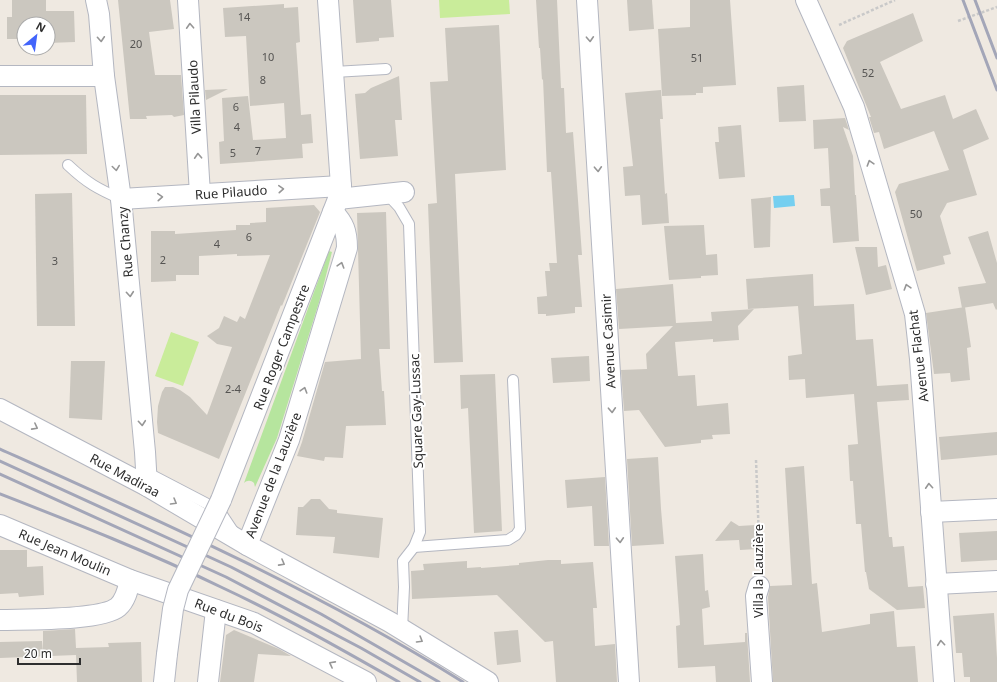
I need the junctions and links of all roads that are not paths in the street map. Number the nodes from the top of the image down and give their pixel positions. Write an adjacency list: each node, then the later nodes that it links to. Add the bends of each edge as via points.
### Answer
1 (96, 0): 9 (street, Rue Chanzy, one-way to 9)
2 (188, 0): 12 (street, Villa Pilaudo, one-way to 2)
3 (328, 0): 7 (street, Rue Roger Campestre)
4 (587, 0): 34 (street, Avenue Casimir, one-way to 34)
5 (806, 0): 19 (street, Avenue Flachat, one-way to 5, via 915,314 854,107)
6 (386, 69): 7 (lane)
7 (334, 72): 14 (street, Rue Roger Campestre)
8 (0, 76): 9 (street)
9 (104, 76): 13 (street, Rue Chanzy, one-way to 13)
10 (68, 165): 13 (lane, via 95,188)
11 (396, 193): 14 (street, Rue Pilaudo); 22 (lane, Square Gay-Lussac, via 409,224 420,532)
12 (200, 194): 13 (street, Rue Pilaudo, one-way to 12); 14 (street, Rue Pilaudo, one-way to 14)
13 (121, 199): 17 (street, Rue Chanzy, one-way to 17)
14 (337, 199): 21 (street, Avenue de la Lauzière, one-way to 14, via 289,440 347,248); 30 (street, Rue Roger Campestre, bridge, via 224,493 178,590 166,654)
15 (513, 380): 22 (lane, via 520,530 508,540)
16 (0, 409): 17 (street, Rue Madiraa, one-way to 17)
17 (147, 479): 21 (street, Rue Madiraa, one-way to 21)
18 (997, 508): 19 (street)
19 (931, 512): 25 (street, Avenue Flachat)
20 (0, 524): 23 (street, Rue Jean Moulin)
21 (243, 542): 29 (street, Avenue de la Lauzière, one-way to 29)
22 (414, 547): 29 (lane, Square Gay-Lussac, via 403,561)
23 (130, 580): 27 (street, Rue du Bois); 28 (street, via 122,604 99,615)
24 (997, 582): 25 (street)
25 (936, 584): 36 (street, Avenue Flachat, one-way to 25)
26 (760, 586): 35 (street, Villa la Lauzière, via 756,596)
27 (216, 610): 31 (street); 32 (street, Rue du Bois, one-way to 27, via 254,622)
28 (0, 620)
29 (402, 630): 33 (street, Avenue de la Lauzière, one-way to 33)
30 (164, 682)
31 (208, 682)
32 (366, 682)
33 (488, 682)
34 (629, 682)
35 (762, 682)
36 (944, 682)

